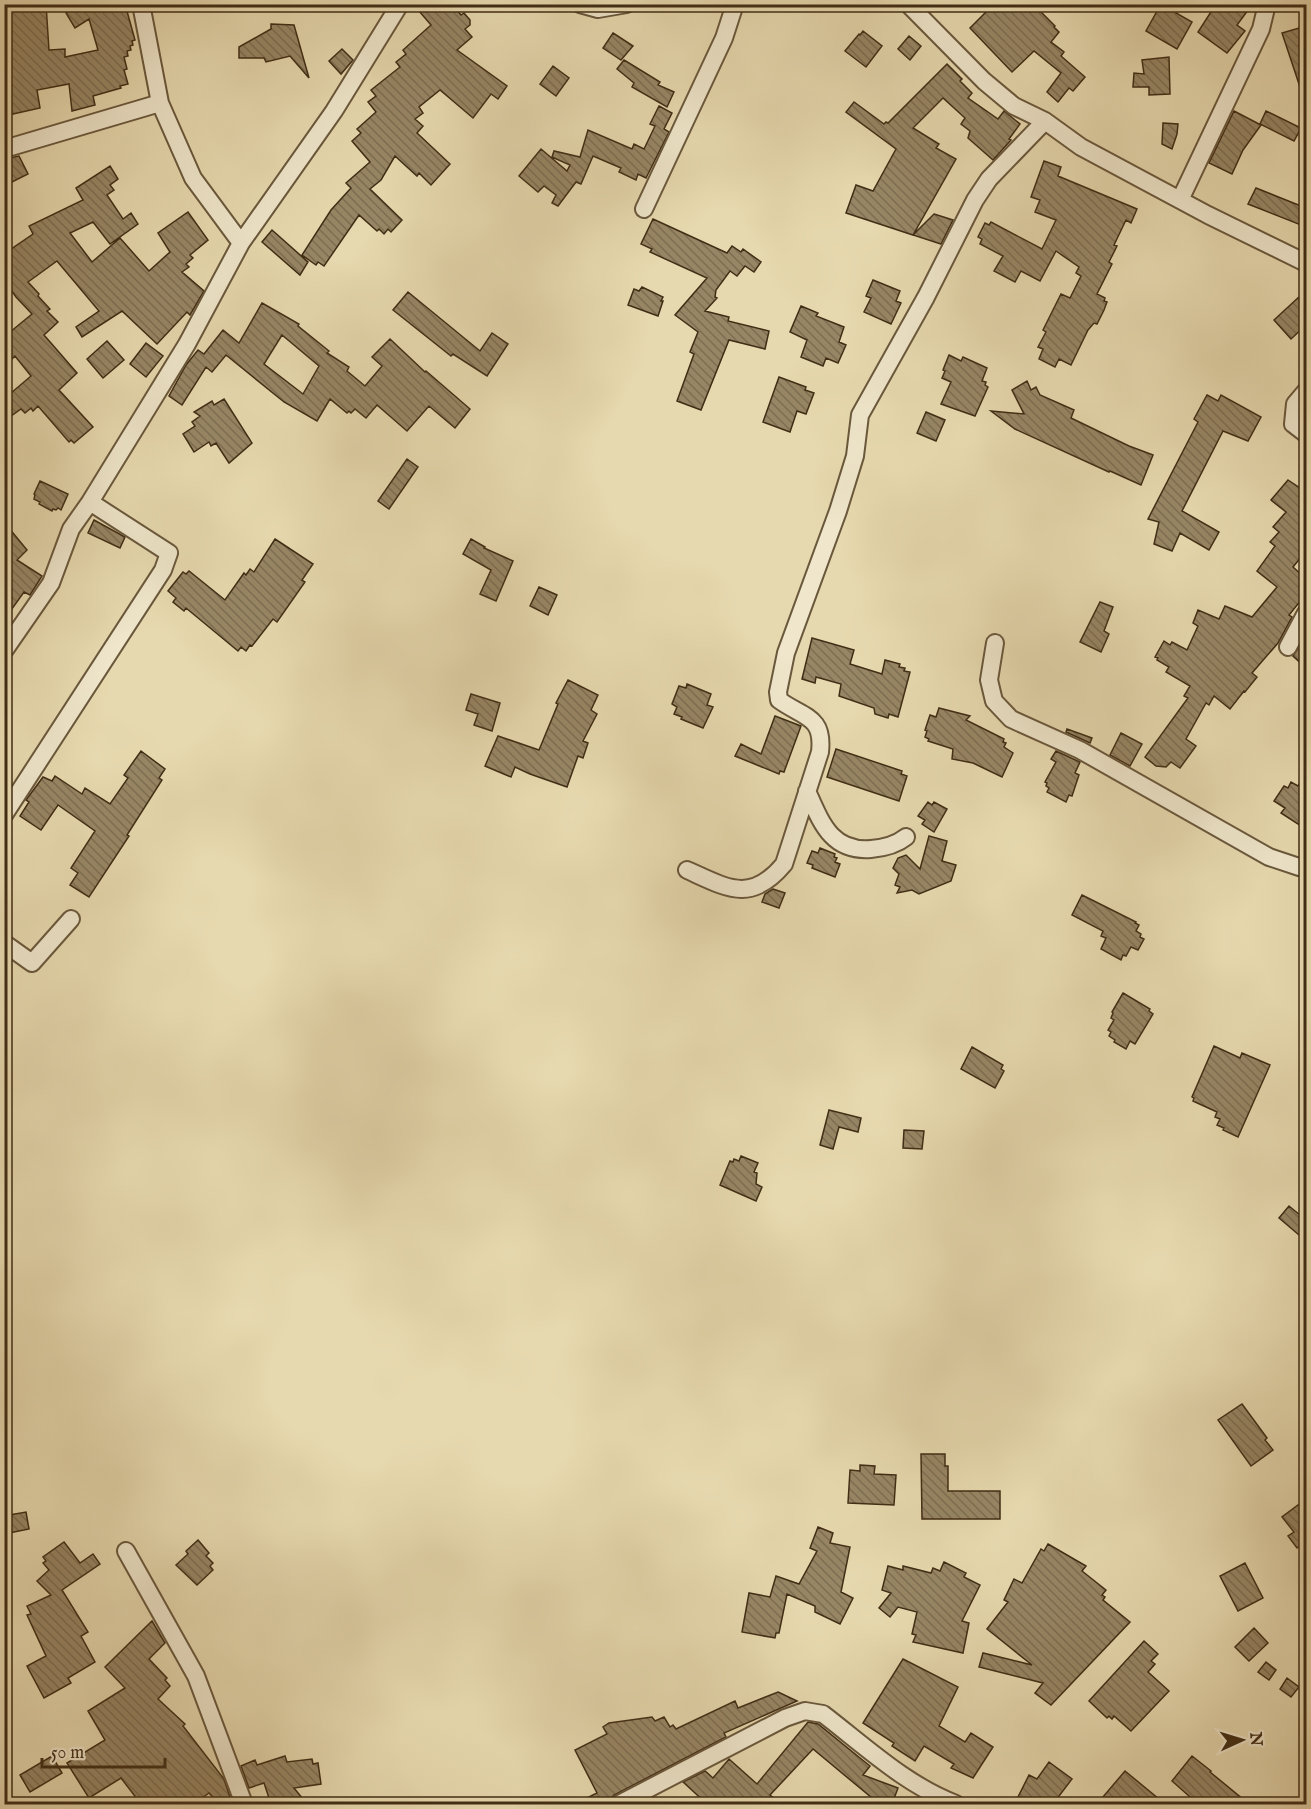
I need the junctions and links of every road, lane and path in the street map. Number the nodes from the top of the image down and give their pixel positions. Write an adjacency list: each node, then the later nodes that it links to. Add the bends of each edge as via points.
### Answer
1 (141, 4): 8 (street)
2 (400, 4): 13 (street, via 334,111)
3 (580, 4): 4 (street, via 598,9)
4 (627, 4)
5 (735, 4): 12 (street, via 724,38)
6 (908, 4): 9 (street, via 984,81 1014,106)
7 (1267, 4): 11 (street, via 1261,29)
8 (160, 103): 10 (street); 13 (street, via 193,178)
9 (1045, 120): 11 (street, via 1081,147); 22 (street, via 989,179 975,200 860,415 855,456 786,653 778,692 779,700 812,719 822,735)
10 (4, 149)
11 (1180, 200): 14 (street)
12 (644, 208)
13 (241, 243): 17 (street, via 187,344)
14 (1306, 263)
15 (1306, 391): 16 (street, via 1295,404 1293,424)
16 (1306, 434)
17 (90, 502): 21 (street, via 70,529 51,584); 23 (street, via 169,552 163,570)
18 (1306, 613): 20 (street)
19 (995, 643): 25 (street, via 989,680 994,701 1011,718 1080,750 1269,857 1299,867)
20 (1288, 647)
21 (4, 651)
22 (807, 791): 24 (street, via 825,828 837,841 857,850 892,844); 26 (street, via 784,864 773,877 741,890)
23 (4, 815)
24 (906, 837)
25 (1306, 865)
26 (687, 870)
27 (71, 919): 28 (street, via 32,963)
28 (4, 943)
29 (126, 1551): 30 (street, via 196,1676)
30 (244, 1804)
31 (619, 1804): 32 (street, via 805,1711 824,1714 914,1784)
32 (956, 1804)

